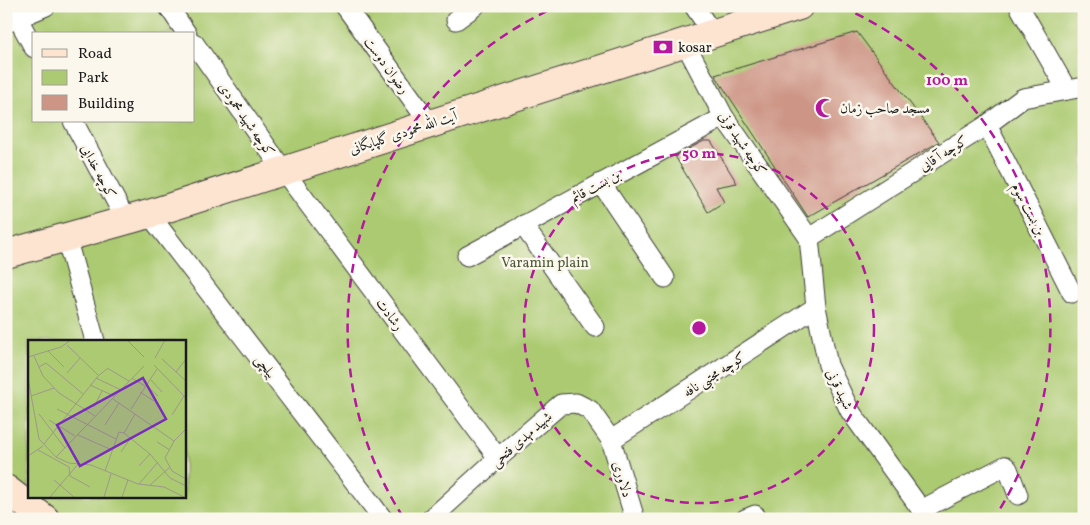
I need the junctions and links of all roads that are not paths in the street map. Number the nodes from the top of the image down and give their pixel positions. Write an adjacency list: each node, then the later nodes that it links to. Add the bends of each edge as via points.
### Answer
1 (46, 6): 8 (street)
2 (168, 6): 10 (street)
3 (345, 6): 18 (street, رضوان دوست)
4 (475, 6): 9 (street)
5 (694, 6): 11 (street)
6 (799, 6): 11 (main road, آیت الله محمودی گلپایگانی)
7 (1018, 6): 15 (street)
8 (12, 16): 14 (street)
9 (456, 20)
10 (186, 32)
11 (713, 34): 12 (main road, آیت الله محمودی گلپایگانی)
12 (685, 43): 16 (street, کوچه شهید قرنی); 18 (main road, آیت الله محمودی گلپایگانی)
13 (195, 44): 20 (street, کوچه شهید محمودی)
14 (32, 45)
15 (1079, 89): 19 (street, کوچه آ قایی, via 1023,98)
16 (724, 117): 21 (street, بن بست قائم); 25 (street, کوچه شهید قرنی)
17 (74, 122): 22 (street, کوچه خدایی)
18 (430, 124): 20 (main road, آیت الله محمودی گلپایگانی)
19 (987, 125): 25 (street, کوچه آ قایی); 29 (street, بن بست سوم)
20 (283, 170): 22 (main road, آیت الله محمودی گلپایگانی); 34 (street, رشادت)
21 (601, 183): 23 (street, بن بست قائم); 28 (street)
22 (137, 217): 24 (main road, آیت الله محمودی گلپایگانی); 39 (street, بیلچی)
23 (523, 225): 27 (street, بن بست قائم); 31 (street)
24 (66, 237): 26 (main road, آیت الله محمودی گلپایگانی); 32 (street)
25 (808, 238): 30 (street, شهید قرنی)
26 (6, 254)
27 (467, 256)
28 (665, 278)
29 (1072, 293)
30 (816, 307): 33 (street, کوچه مجتبی نافه); 37 (street, شهید قرنی, via 828,365 850,411)
31 (595, 327)
32 (95, 340)
33 (612, 440): 34 (street, شهید مهدی فتحی, via 590,410 576,403 561,404); 41 (street, دلاوری)
34 (498, 458): 40 (street, شهید مهدی فتحی)
35 (6, 489): 38 (main road)
36 (1018, 495): 37 (street, via 1005,466)
37 (924, 515)
38 (45, 519)
39 (382, 519)
40 (431, 519)
41 (635, 519)

